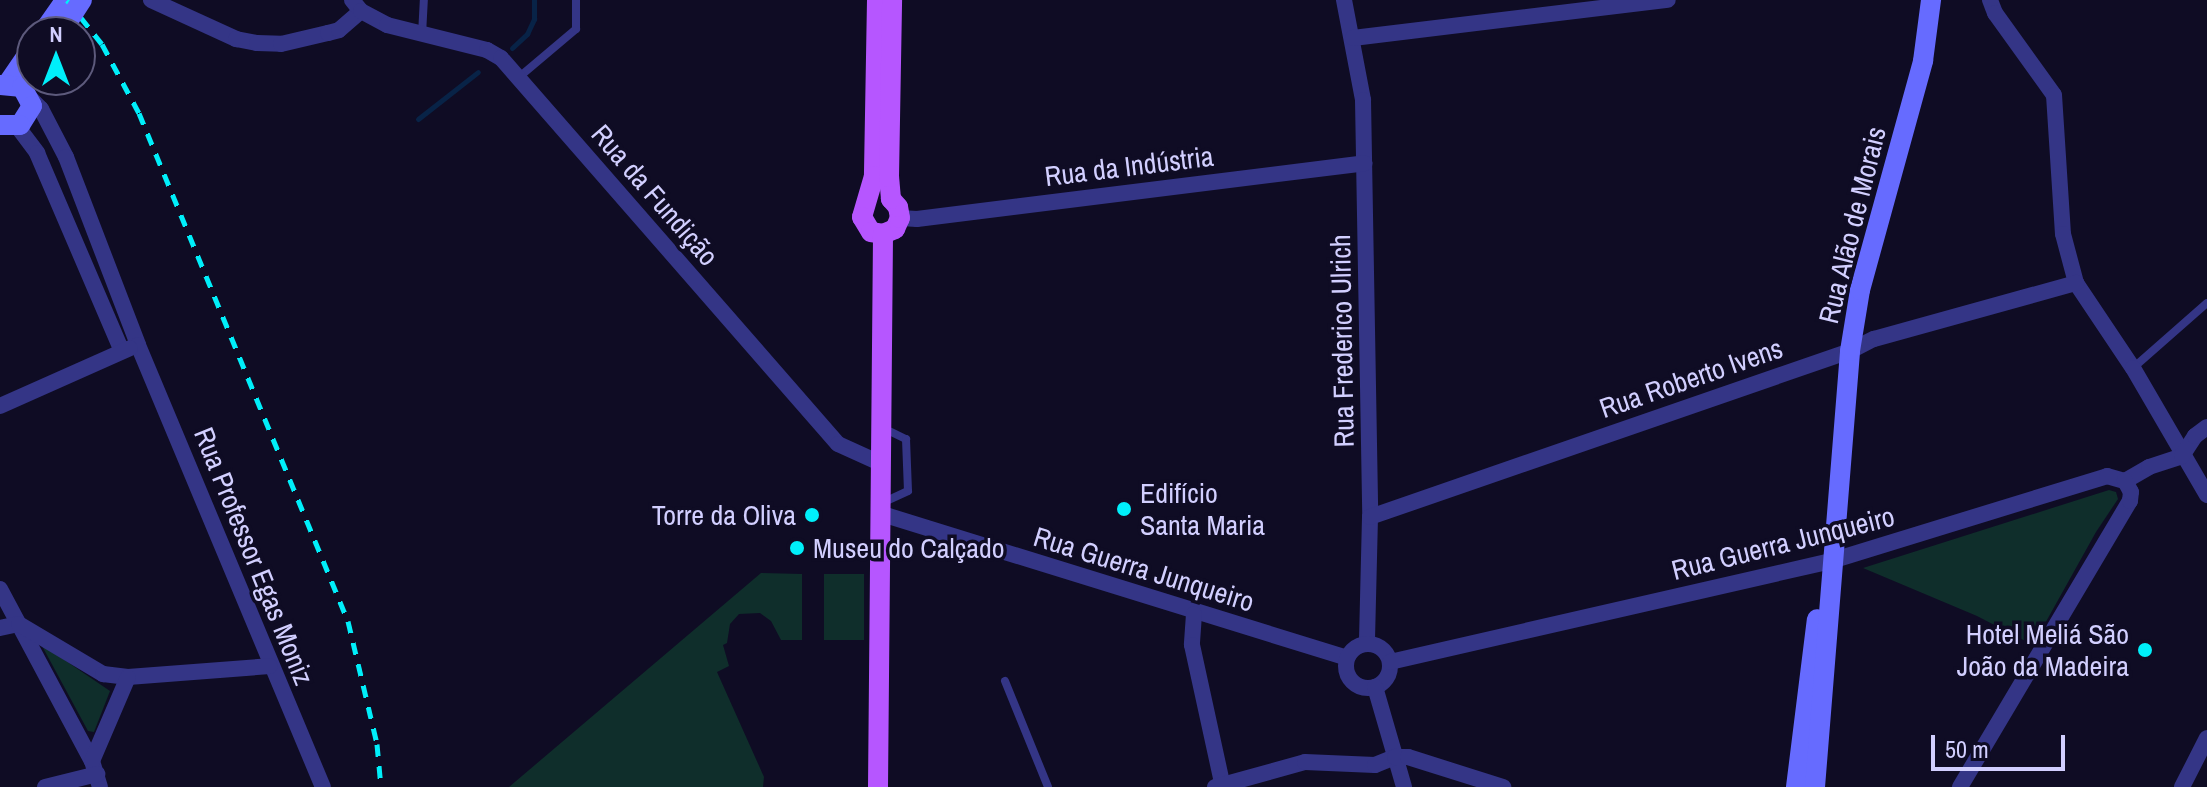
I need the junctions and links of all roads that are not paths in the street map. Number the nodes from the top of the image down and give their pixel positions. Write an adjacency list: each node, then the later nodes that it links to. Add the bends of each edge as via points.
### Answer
1 (82, 0): 12 (street, bridge)
2 (151, 0): 11 (street, via 236,39 257,43 290,43 339,30)
3 (424, 0): 13 (lane)
4 (576, 0): 15 (lane, via 576,29)
5 (877, 0): 20 (main road, via 874,176)
6 (892, 0): 21 (main road)
7 (1344, 0): 14 (street, Rua Frederico Ulrich)
8 (1668, 0): 14 (street)
9 (1931, 0): 26 (street, Rua Alão de Morais, via 1923,61 1860,290)
10 (1990, 0): 23 (street, via 2054,95 2063,234)
11 (356, 5): 13 (street, Rua da Fundição, via 387,25)
12 (63, 16)
13 (422, 35): 15 (street, Rua da Fundição, via 487,50)
14 (1353, 38): 19 (street, Rua Frederico Ulrich, via 1363,100)
15 (518, 78): 32 (street, Rua da Fundição, via 838,444)
16 (23, 96): 18 (street, via 30,114)
17 (29, 96): 25 (street, Rua Professor Egas Moniz, via 66,157)
18 (6, 127): 25 (street, Rua Professor Egas Moniz, via 37,153)
19 (1365, 163): 21 (street, Rua da Indústria, via 917,219); 36 (street, Rua Frederico Ulrich)
20 (869, 201): 21 (main road, via 880,197); 22 (main road, via 864,223 871,232)
21 (895, 208): 22 (main road, via 895,229)
22 (883, 234): 29 (main road)
23 (2076, 283): 26 (street, Rua Roberto Ivens, via 1874,339); 27 (street)
24 (2207, 303): 27 (lane)
25 (130, 348): 28 (street); 45 (street, Rua Professor Egas Moniz)
26 (1850, 351): 36 (street, Rua Roberto Ivens); 37 (street, Rua Alão de Morais)
27 (2133, 368): 31 (street)
28 (0, 406)
29 (881, 427): 32 (main road); 35 (lane, via 906,439 908,491)
30 (2207, 427): 31 (street)
31 (2182, 456): 33 (street, Rua Guerra Junqueiro); 34 (street)
32 (880, 463): 35 (main road)
33 (2125, 481): 37 (street, Rua Guerra Junqueiro, via 2107,476); 61 (street, via 2130,501)
34 (2207, 495)
35 (879, 508): 39 (street, Rua Guerra Junqueiro); 55 (main road)
36 (1370, 517): 42 (street, Rua Frederico Ulrich)
37 (1831, 561): 44 (street, Rua Guerra Junqueiro); 59 (street, Rua Alão de Morais, via 1822,584); 60 (street, Rua Alão de Morais)
38 (0, 589): 40 (street)
39 (1194, 614): 43 (street, Rua Guerra Junqueiro); 52 (street, via 1192,645)
40 (19, 624): 41 (street); 46 (street, via 103,674); 51 (street)
41 (0, 628)
42 (1367, 644): 43 (street); 44 (street, via 1384,651)
43 (1347, 658): 48 (street, via 1351,682)
44 (1390, 662): 48 (street, via 1385,680)
45 (270, 666): 46 (street); 54 (street, Rua Professor Egas Moniz)
46 (128, 677): 51 (street)
47 (1005, 681): 56 (lane)
48 (1375, 687): 50 (street)
49 (2207, 738): 62 (street)
50 (1395, 757): 52 (street, via 1375,765 1305,762); 57 (street); 58 (street)
51 (97, 774): 53 (street)
52 (1220, 786)
53 (45, 787)
54 (323, 787)
55 (878, 787)
56 (1048, 787)
57 (1404, 787)
58 (1503, 787)
59 (1796, 787)
60 (1815, 787)
61 (1960, 787)
62 (2182, 787)

